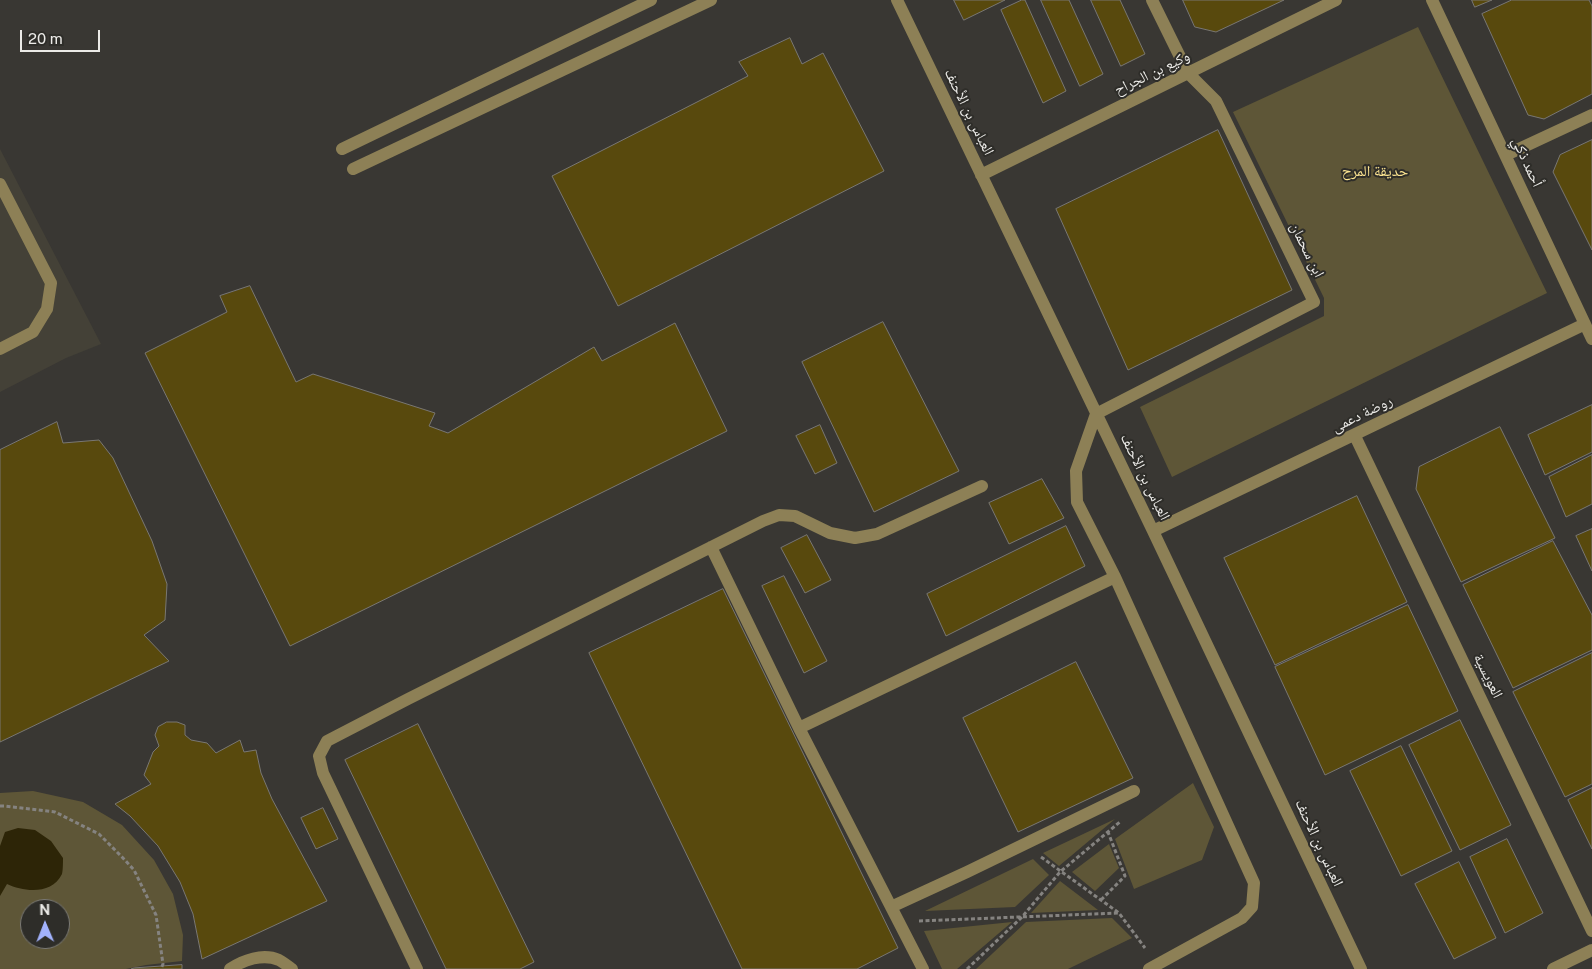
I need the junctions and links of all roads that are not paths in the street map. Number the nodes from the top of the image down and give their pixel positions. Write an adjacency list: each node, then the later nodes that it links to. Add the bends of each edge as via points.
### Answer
1 (651, 0): 9 (street)
2 (711, 0): 11 (street)
3 (897, 0): 12 (street, العباس بن الأحنف)
4 (1152, 0): 7 (street, ابن سحمان)
5 (1336, 0): 7 (street, وكيع بن الجراح)
6 (1432, 0): 10 (street, أحمد ذكي)
7 (1188, 73): 12 (street, وكيع بن الجراح); 17 (street, ابن سحمان, via 1216,101 1314,302)
8 (1592, 115): 10 (street)
9 (342, 149)
10 (1506, 155): 14 (street, أحمد ذكي)
11 (353, 170)
12 (982, 175): 17 (street, العباس بن الأحنف)
13 (0, 184): 16 (street, via 51,283 47,309 33,332)
14 (1585, 324): 15 (street, أحمد ذكي); 18 (street, روضة دعمى)
15 (1592, 339)
16 (0, 349)
17 (1096, 414): 20 (street, العباس بن الأحنف); 22 (street, via 1076,471 1077,502)
18 (1355, 436): 20 (street, روضة دعمى); 26 (street, العويسية)
19 (982, 486): 21 (street, via 877,534 855,538 830,533 795,516 779,515)
20 (1153, 531): 33 (street, العباس بن الأحنف)
21 (712, 547): 23 (street); 31 (street, via 327,741 319,756 323,773)
22 (1115, 577): 23 (street); 28 (street, via 1254,883 1252,907 1242,918)
23 (799, 728): 25 (street)
24 (1129, 794): 25 (street)
25 (891, 907): 32 (street)
26 (1592, 931)
27 (1592, 950): 34 (street)
28 (1153, 967)
29 (230, 969): 30 (street, via 264,956 279,960)
30 (292, 969)
31 (417, 969)
32 (922, 969)
33 (1361, 969)
34 (1552, 969)

